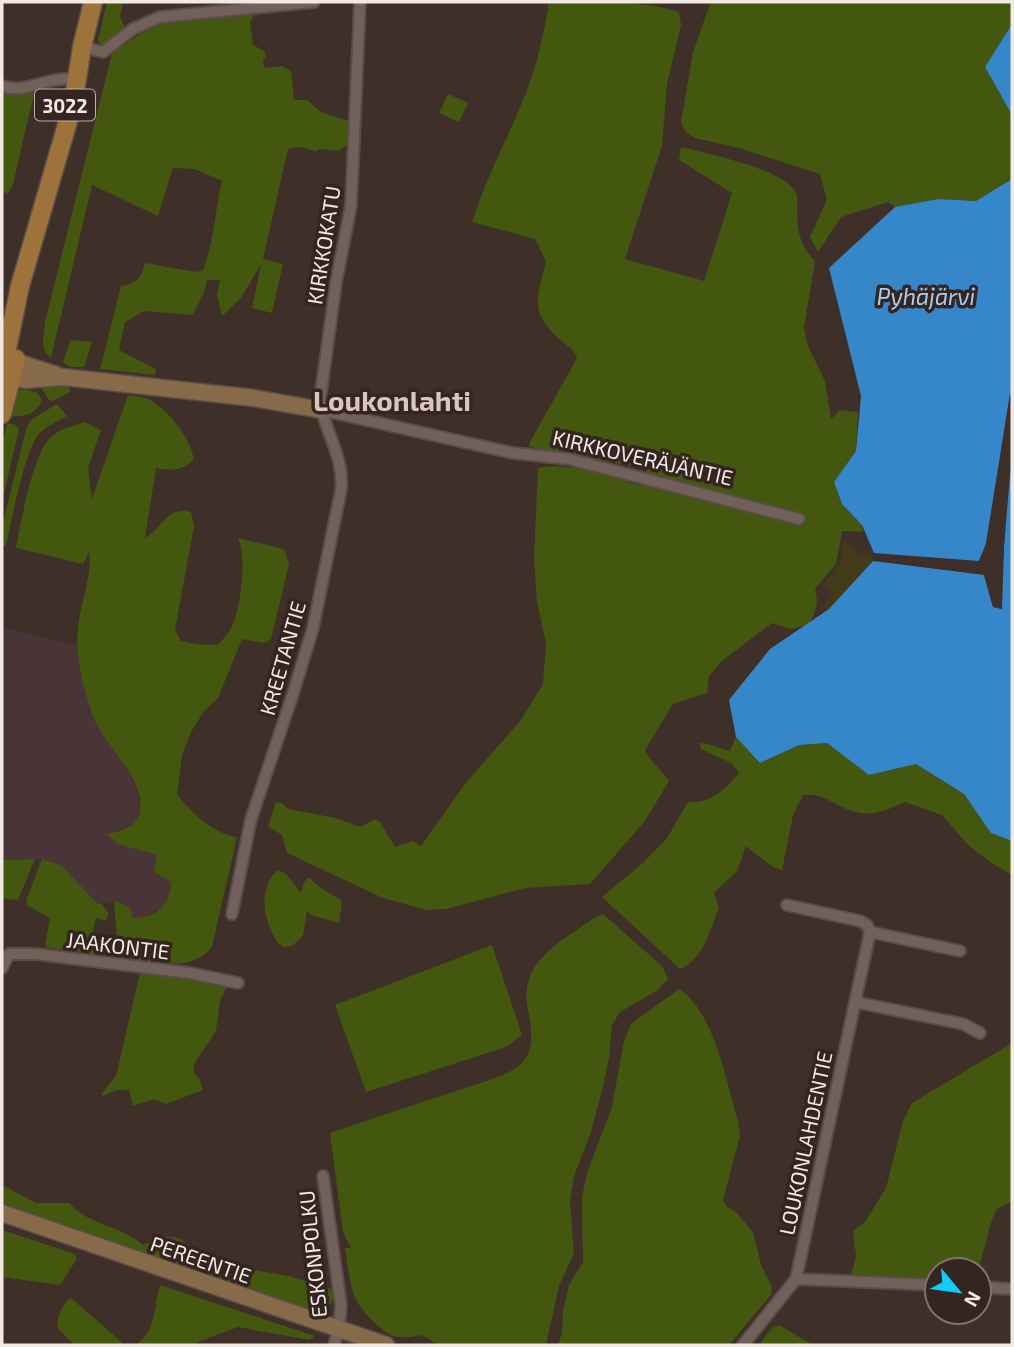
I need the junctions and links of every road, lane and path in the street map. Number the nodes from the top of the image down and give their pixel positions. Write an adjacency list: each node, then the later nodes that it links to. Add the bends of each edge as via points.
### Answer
1 (93, 2): 4 (main road, 3022)
2 (314, 2): 4 (street, via 160,17 133,29 103,52)
3 (360, 2): 8 (street, KIRKKOKATU, via 351,206 335,283)
4 (82, 47): 5 (main road, 3022)
5 (74, 79): 6 (street, via 51,79 23,89); 7 (main road, 3022, via 36,263)
6 (2, 86)
7 (7, 369): 8 (street, KIRKKOVERÄJÄNTIE, via 25,380 63,377); 9 (main road, 3022)
8 (321, 410): 10 (street, KIRKKOVERÄJÄNTIE, via 513,453 569,459); 12 (street, KREETANTIE, via 338,455 341,490 313,628 251,818)
9 (2, 414)
10 (799, 519)
11 (787, 905): 13 (street, via 860,921)
12 (232, 914)
13 (870, 932): 14 (street); 17 (street, LOUKONLAHDENTIE)
14 (960, 951)
15 (2, 968): 16 (street, JAAKONTIE, via 9,954 36,954)
16 (237, 983)
17 (855, 1002): 18 (street, via 963,1024); 21 (street, LOUKONLAHDENTIE)
18 (980, 1033)
19 (323, 1175): 25 (street, ESKONPOLKU, via 341,1297)
20 (2, 1213): 25 (street, PEREENTIE)
21 (796, 1279): 22 (street); 28 (street, LOUKONLAHDENTIE)
22 (923, 1284)
23 (993, 1288): 24 (street)
24 (1012, 1289)
25 (339, 1328): 26 (street, ESKONPOLKU); 27 (street, PEREENTIE)
26 (334, 1345)
27 (386, 1345)
28 (743, 1345)

